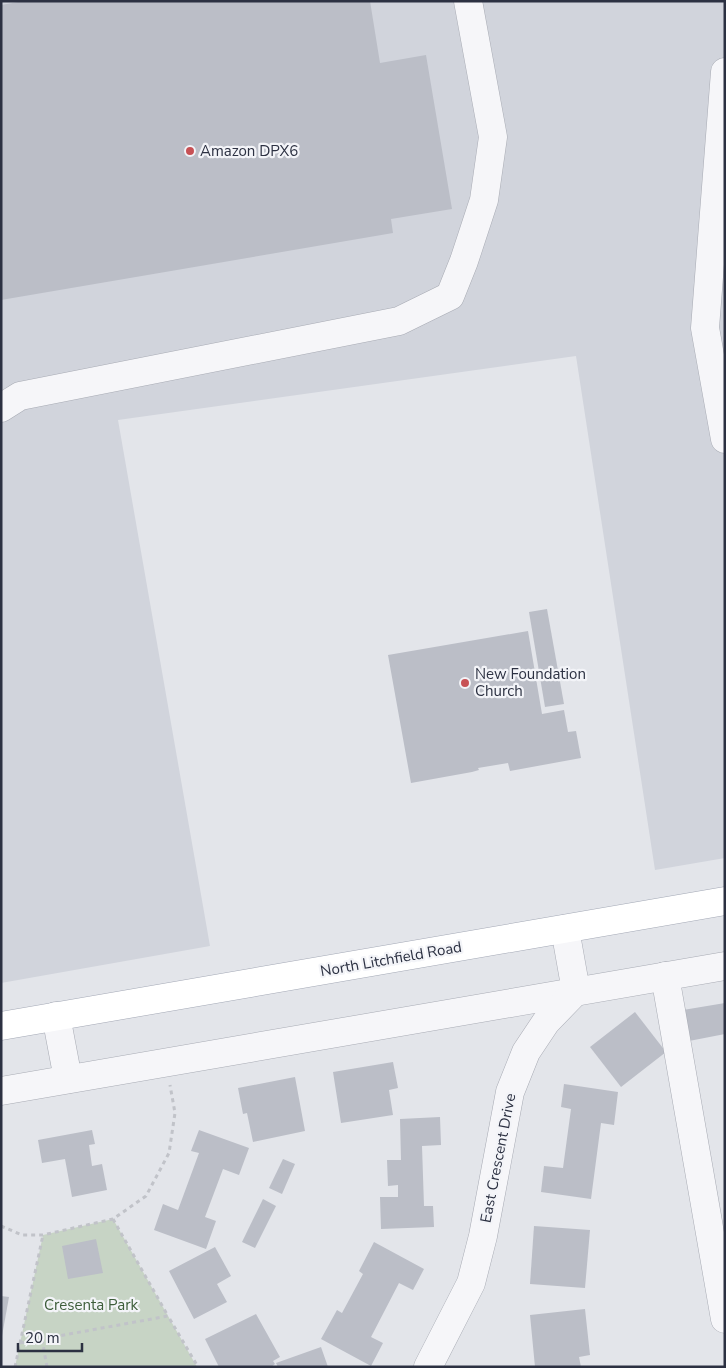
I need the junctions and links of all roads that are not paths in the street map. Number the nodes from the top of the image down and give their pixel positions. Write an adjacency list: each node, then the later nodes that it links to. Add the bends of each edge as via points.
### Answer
1 (468, 1): 4 (street, via 493,137 484,200 450,296 399,321 20,396)
2 (725, 72): 3 (street, via 705,328)
3 (717, 348): 5 (street)
4 (1, 408)
5 (725, 439)
6 (725, 901): 7 (main road, North Litchfield Road)
7 (564, 929): 10 (street); 11 (main road, North Litchfield Road)
8 (725, 966): 9 (street)
9 (665, 976): 10 (street); 15 (street)
10 (576, 991): 13 (street); 16 (street, East Crescent Drive, via 546,1022 526,1052 510,1092 472,1284)
11 (56, 1016): 12 (main road, North Litchfield Road); 13 (street)
12 (1, 1026)
13 (68, 1080): 14 (street)
14 (1, 1091)
15 (725, 1319)
16 (428, 1367)

